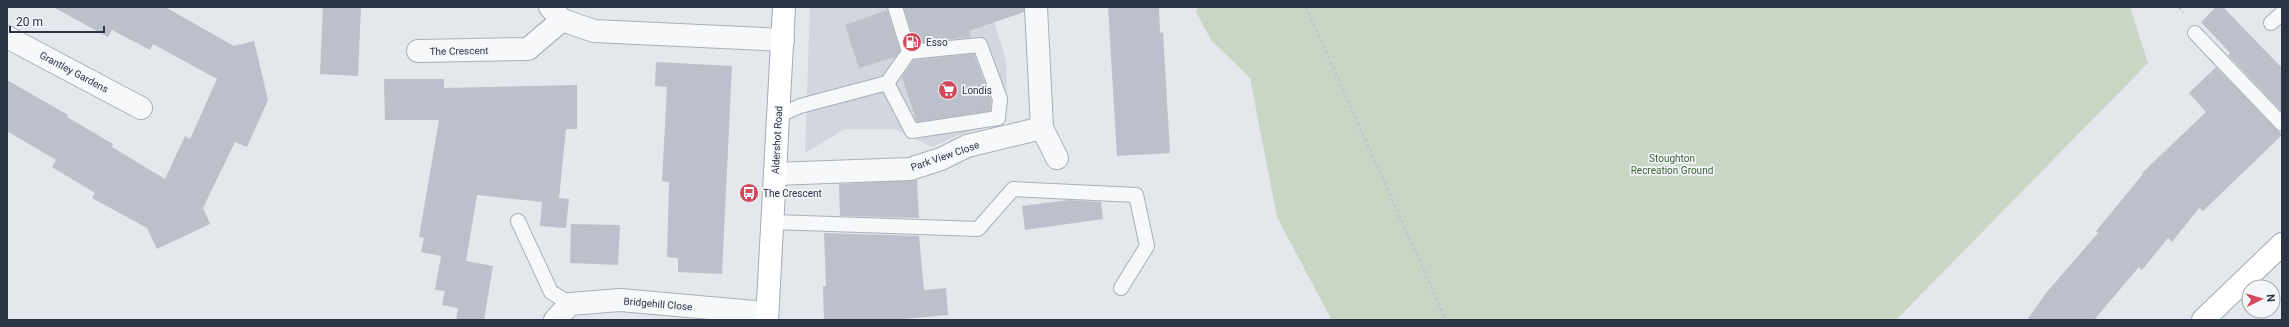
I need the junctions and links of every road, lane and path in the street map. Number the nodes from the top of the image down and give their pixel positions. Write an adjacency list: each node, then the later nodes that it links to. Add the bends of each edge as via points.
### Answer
1 (784, 7): 10 (main road, Aldershot Road)
2 (896, 7): 12 (lane)
3 (1036, 7): 17 (street)
4 (1306, 7): 28 (path)
5 (2282, 13): 7 (lane)
6 (556, 14): 10 (street, The Crescent, via 594,31); 11 (street, The Crescent, via 528,49)
7 (2271, 23)
8 (2195, 33): 16 (lane)
9 (7, 37): 14 (street, Grantley Gardens)
10 (783, 40): 15 (main road, Aldershot Road)
11 (418, 51)
12 (909, 52): 13 (lane); 13 (lane, via 980,45 1000,99 998,118 912,131)
13 (888, 83): 15 (lane, via 800,106)
14 (141, 108)
15 (778, 116): 19 (main road, Aldershot Road)
16 (2282, 124)
17 (1042, 128): 18 (street); 19 (street, Park View Close, via 967,146 941,159 910,169)
18 (1057, 158)
19 (775, 174): 21 (main road, Aldershot Road)
20 (518, 221): 24 (lane, via 551,292)
21 (773, 222): 23 (lane, via 978,230 1013,189 1136,196 1147,246); 25 (main road, Aldershot Road)
22 (2282, 244): 26 (main road)
23 (1121, 288)
24 (570, 304): 25 (street, Bridgehill Close, via 620,300); 27 (street)
25 (767, 316)
26 (2209, 318)
27 (555, 320)
28 (1446, 320)

